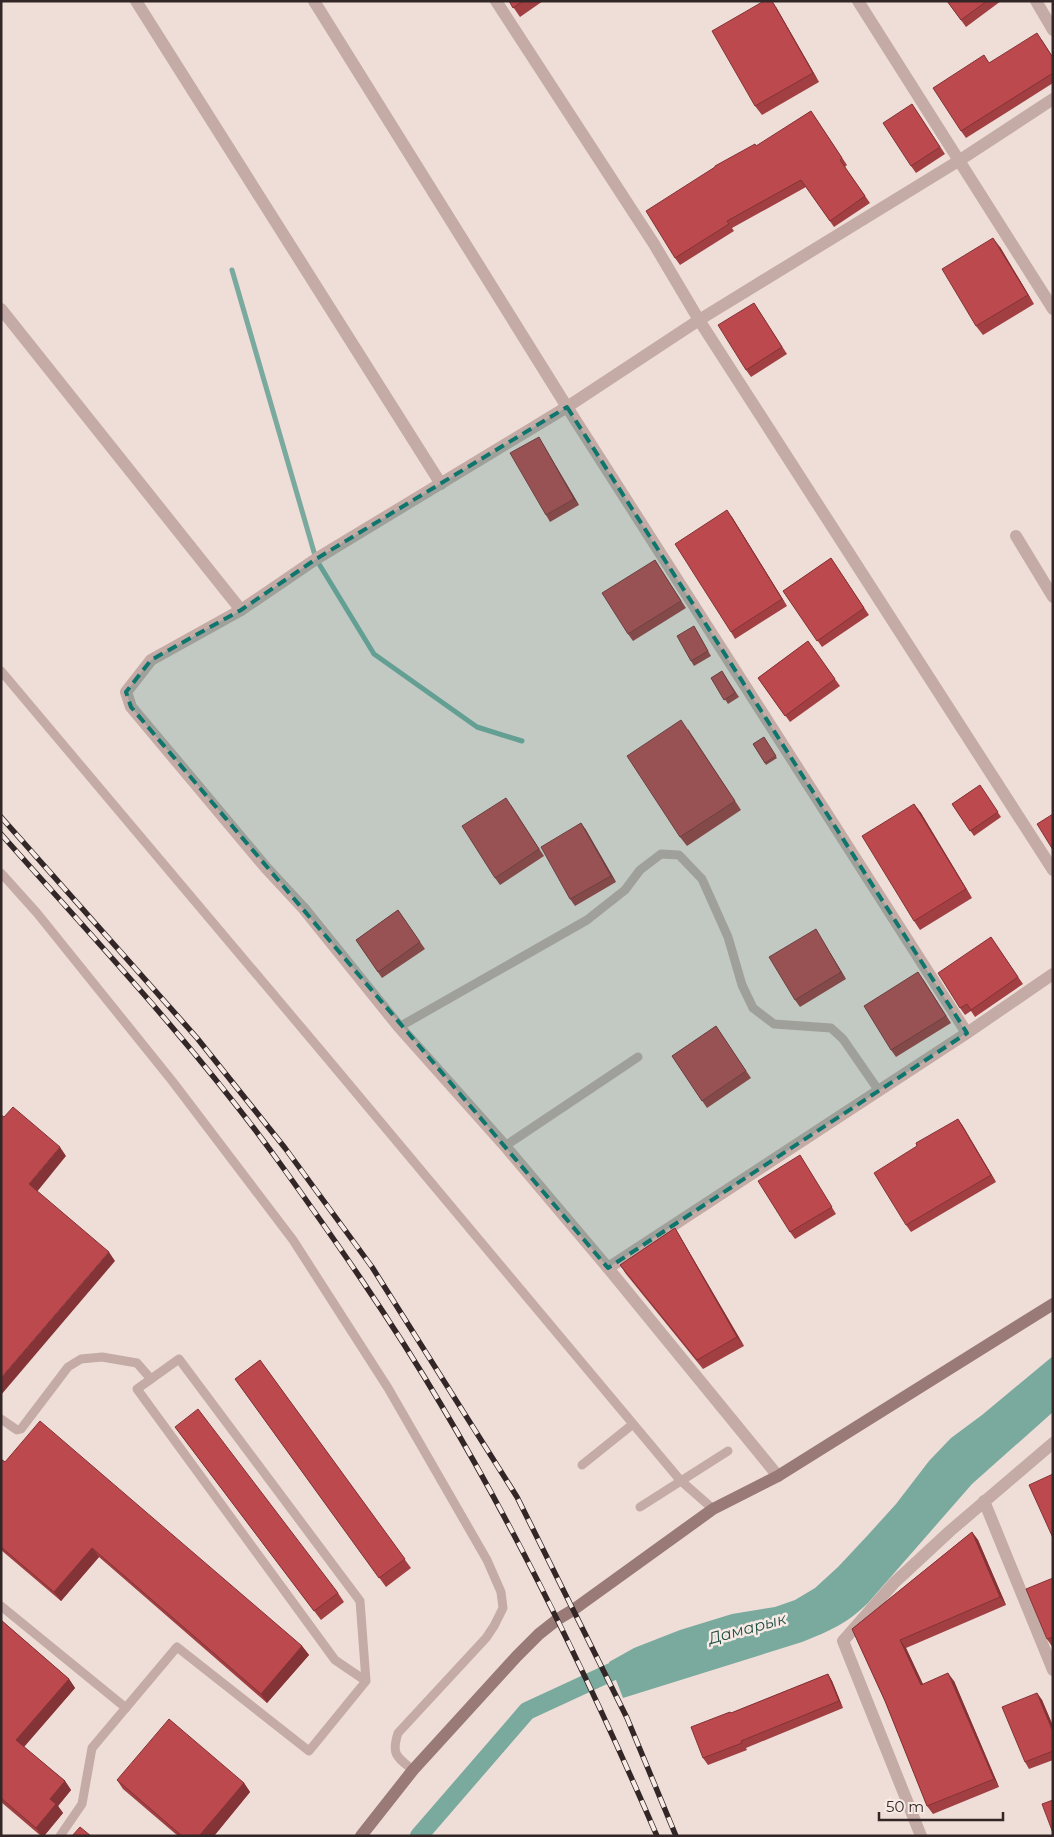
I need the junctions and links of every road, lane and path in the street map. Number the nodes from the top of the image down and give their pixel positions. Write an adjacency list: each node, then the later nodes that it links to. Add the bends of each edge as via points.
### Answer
1 (136, 1): 13 (street)
2 (314, 1): 12 (street)
3 (496, 1): 11 (street, via 654,244)
4 (858, 1): 8 (street)
5 (1036, 1): 6 (street)
6 (1053, 30)
7 (1053, 99): 8 (street)
8 (960, 160): 10 (street); 11 (street)
9 (1, 309): 16 (street)
10 (1053, 309)
11 (699, 320): 12 (street); 18 (street)
12 (567, 407): 13 (street); 22 (street)
13 (441, 484): 16 (street, via 316,559)
14 (1016, 536): 15 (street)
15 (1053, 597)
16 (240, 610): 21 (street, via 151,660 126,692 131,707 304,909)
17 (1, 671): 30 (lane)
18 (1053, 870)
19 (1, 873): 43 (lane, via 167,1074 293,1240 388,1388 487,1560 501,1592 503,1608 486,1638 398,1733 393,1747 397,1757)
20 (1053, 974): 22 (street)
21 (399, 1027): 24 (lane, via 587,920 625,890 640,870 661,854 679,855 702,879 728,937 742,985 753,1008 774,1024 831,1028 843,1039); 25 (street)
22 (967, 1033): 24 (street)
23 (638, 1057): 25 (lane)
24 (878, 1091): 26 (street)
25 (505, 1146): 26 (street)
26 (608, 1268): 34 (street)
27 (1053, 1304): 34 (main road)
28 (151, 1379): 29 (lane, via 137,1363 102,1357 81,1359 68,1367 21,1428 17,1430); 41 (lane, via 137,1389 335,1660); 41 (lane, via 179,1359 360,1601)
29 (1, 1419)
30 (633, 1424): 33 (lane); 35 (lane)
31 (1053, 1443): 36 (street)
32 (728, 1450): 35 (lane)
33 (582, 1465)
34 (778, 1476): 38 (main road)
35 (680, 1480): 37 (lane); 38 (lane)
36 (984, 1501): 40 (street); 46 (street, via 895,1582 843,1641)
37 (640, 1508)
38 (713, 1509): 43 (main road, via 539,1634)
39 (1, 1606): 42 (lane)
40 (1053, 1670)
41 (366, 1681): 42 (lane, via 309,1751 177,1647)
42 (126, 1708): 44 (lane, via 92,1748 82,1804)
43 (413, 1770): 45 (main road)
44 (60, 1836)
45 (361, 1836)
46 (921, 1836)

